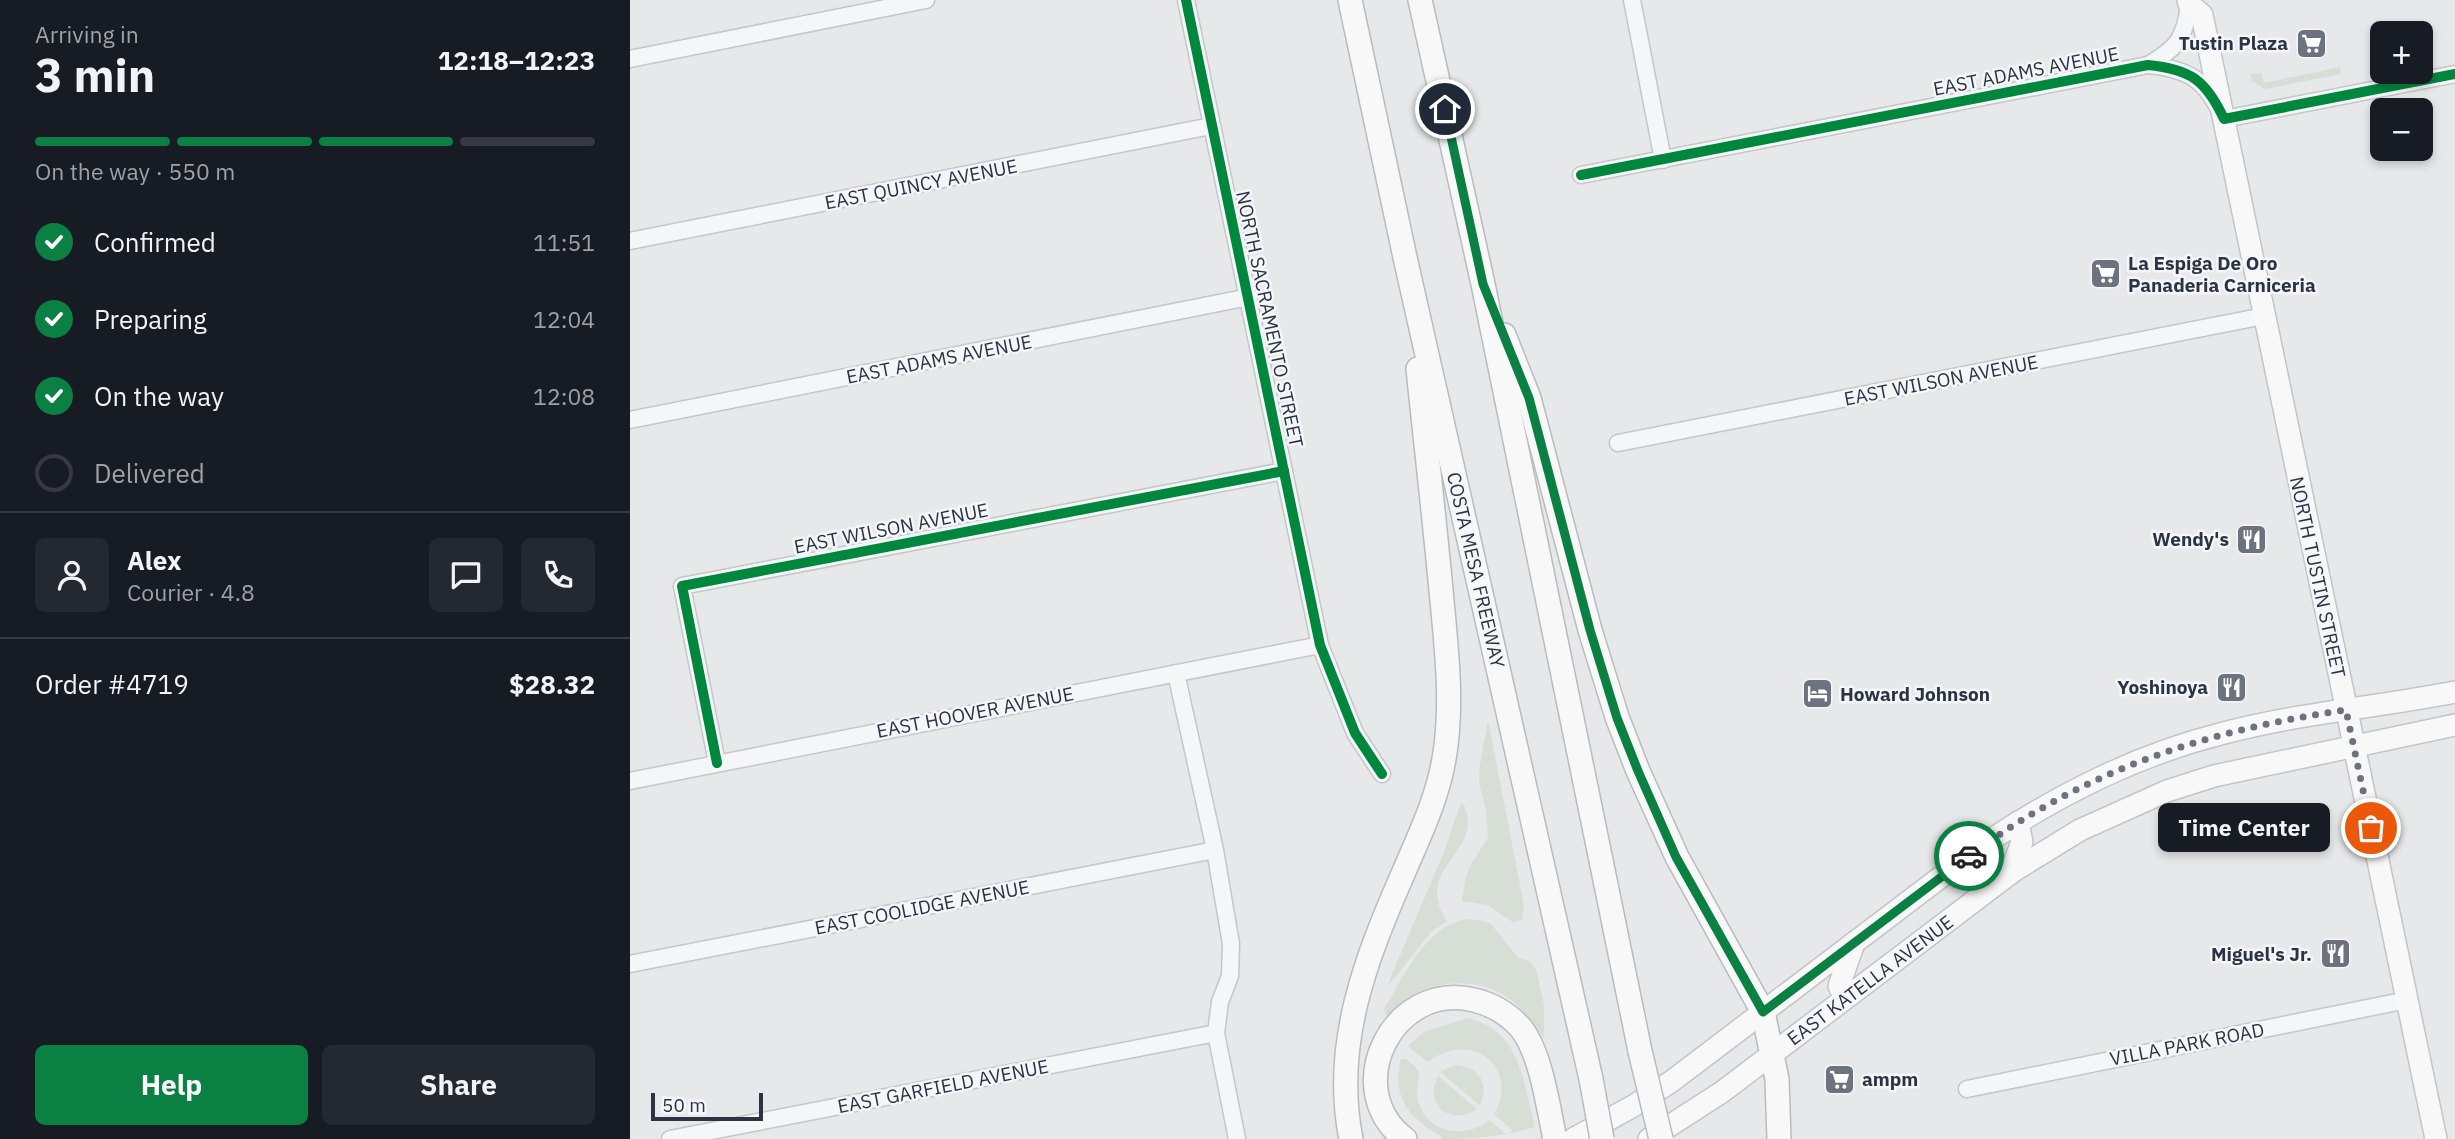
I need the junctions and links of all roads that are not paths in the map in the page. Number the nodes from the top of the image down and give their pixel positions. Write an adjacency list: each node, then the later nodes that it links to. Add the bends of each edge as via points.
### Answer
1 (926, 0): 7 (street)
2 (1186, 0): 11 (street, NORTH SACRAMENTO STREET)
3 (1350, 0): 15 (highway, COSTA MESA FREEWAY)
4 (1420, 0): 16 (highway)
5 (1632, 0): 12 (street)
6 (2199, 5): 8 (street, EAST ADAMS AVENUE, via 2177,44); 10 (main road, NORTH TUSTIN STREET)
7 (630, 59)
8 (2148, 65): 10 (street, EAST ADAMS AVENUE, via 2192,75 2215,100); 12 (street, EAST ADAMS AVENUE)
9 (2455, 74): 10 (street)
10 (2224, 119): 18 (main road, NORTH TUSTIN STREET)
11 (1211, 126): 14 (street, EAST QUINCY AVENUE); 17 (street, NORTH SACRAMENTO STREET)
12 (1663, 160): 13 (street, EAST ADAMS AVENUE)
13 (1581, 176)
14 (630, 241)
15 (1406, 262): 44 (highway, via 1447,653 1448,719 1436,796 1357,989 1346,1050); 48 (highway, COSTA MESA FREEWAY, bridge)
16 (1483, 284): 38 (highway, via 1529,398 1617,718 1676,857); 50 (highway, bridge)
17 (1249, 297): 19 (street, EAST ADAMS AVENUE); 21 (street, NORTH SACRAMENTO STREET)
18 (2264, 316): 20 (street, EAST WILSON AVENUE); 25 (main road, NORTH TUSTIN STREET)
19 (630, 420)
20 (1618, 443)
21 (1284, 471): 22 (street, NORTH SACRAMENTO STREET); 28 (street, EAST WILSON AVENUE, via 682,586)
22 (1320, 645): 23 (street, EAST HOOVER AVENUE); 29 (street, NORTH SACRAMENTO STREET, via 1355,733)
23 (1176, 673): 28 (street, EAST HOOVER AVENUE); 32 (street)
24 (2455, 692): 25 (main road, EAST KATELLA AVENUE)
25 (2346, 710): 27 (main road, NORTH TUSTIN STREET); 31 (main road, EAST KATELLA AVENUE, via 2224,733 2163,751 2085,784)
26 (2455, 725): 27 (main road, EAST KATELLA AVENUE)
27 (2353, 746): 33 (main road, EAST KATELLA AVENUE, via 2256,765 2167,791 2080,830); 37 (main road, NORTH TUSTIN STREET)
28 (717, 763): 30 (street, EAST HOOVER AVENUE)
29 (1382, 774)
30 (630, 781)
31 (2018, 822): 33 (main road, via 2022,842); 34 (main road, EAST KATELLA AVENUE)
32 (1215, 850): 35 (street, EAST COOLIDGE AVENUE); 39 (street, via 1231,944 1230,976 1220,1002)
33 (2010, 874): 36 (main road, EAST KATELLA AVENUE)
34 (1854, 943): 36 (main road, via 1839,986); 38 (main road, EAST KATELLA AVENUE)
35 (630, 964)
36 (1845, 998): 40 (main road, EAST KATELLA AVENUE)
37 (2407, 1000): 41 (street, VILLA PARK ROAD); 52 (main road, NORTH TUSTIN STREET)
38 (1763, 1012): 40 (highway); 47 (main road, EAST KATELLA AVENUE, via 1672,1081)
39 (1216, 1033): 42 (street, EAST GARFIELD AVENUE); 43 (street)
40 (1773, 1054): 49 (main road, EAST KATELLA AVENUE); 51 (highway)
41 (1967, 1089)
42 (670, 1139)
43 (1237, 1139)
44 (1351, 1139)
45 (1405, 1139): 46 (highway, via 1381,1107 1376,1078 1382,1049 1394,1026 1420,1005 1461,997 1493,1006 1521,1028 1531,1048)
46 (1555, 1139)
47 (1573, 1139)
48 (1602, 1139)
49 (1649, 1139)
50 (1661, 1139)
51 (1779, 1139)
52 (2436, 1139)

